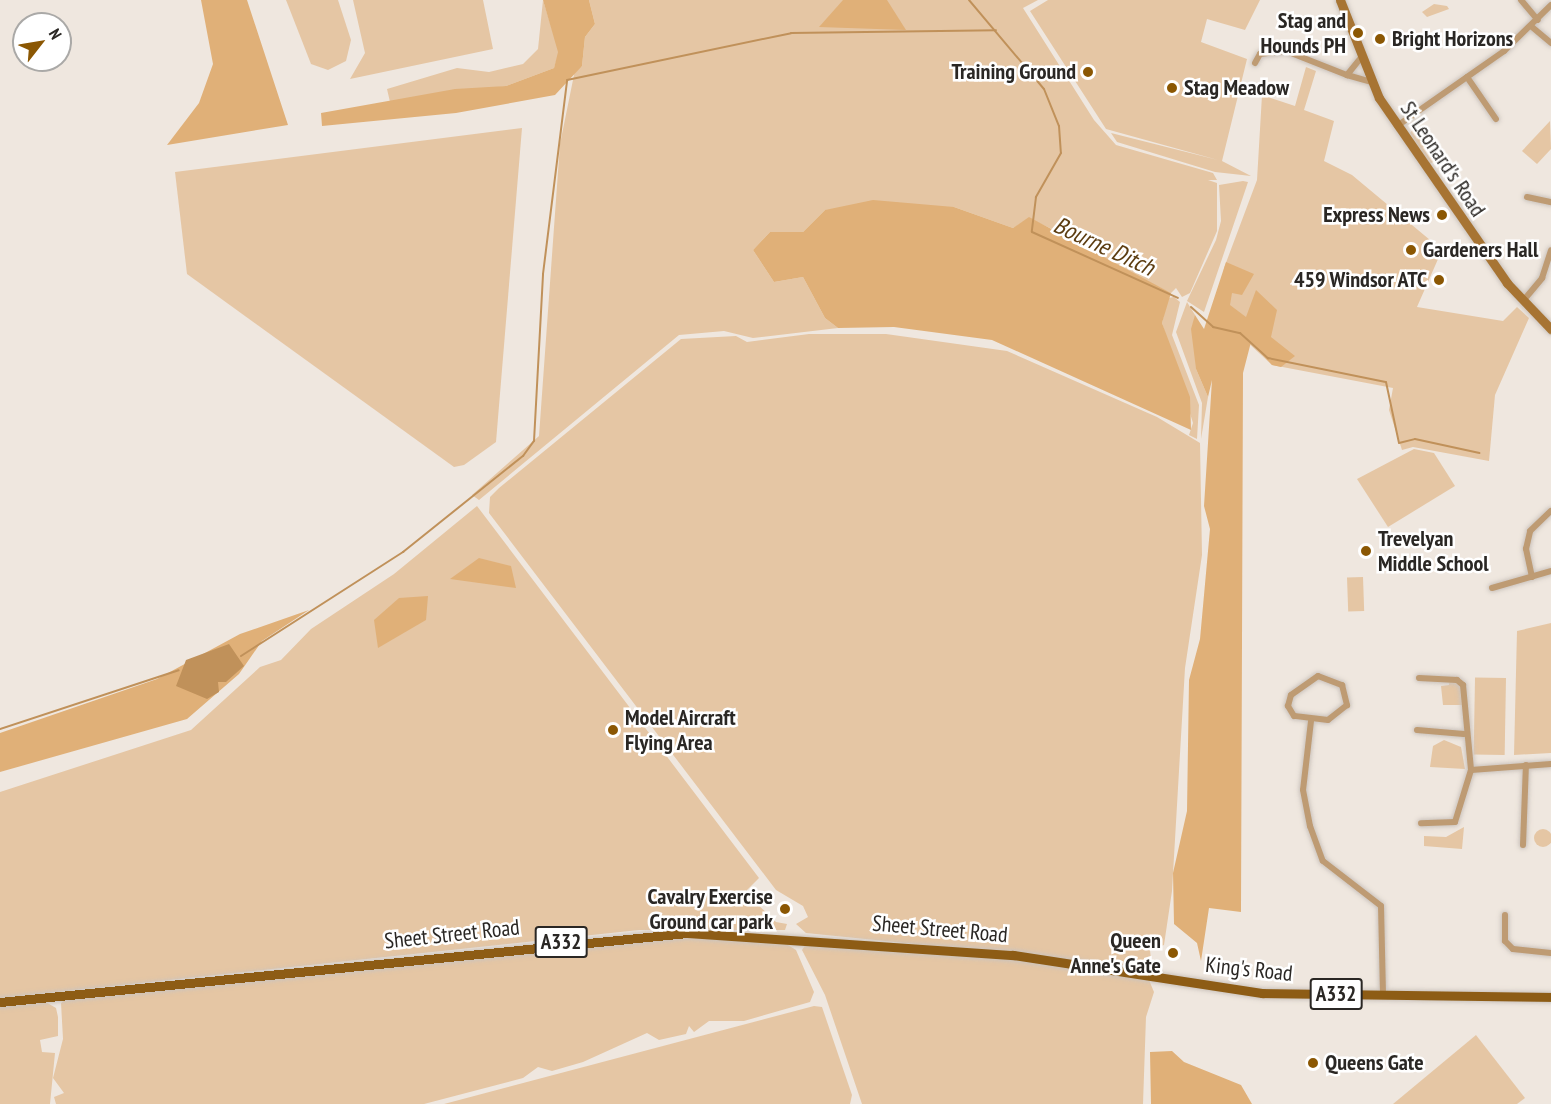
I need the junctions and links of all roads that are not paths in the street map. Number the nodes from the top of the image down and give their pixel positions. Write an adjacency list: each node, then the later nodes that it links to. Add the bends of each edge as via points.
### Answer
1 (1340, 0): 7 (main road, St Leonard's Road)
2 (1521, 0): 4 (street)
3 (1550, 8): 4 (street)
4 (1538, 20): 5 (street)
5 (1532, 27): 6 (street); 10 (street)
6 (1551, 43)
7 (1360, 59): 9 (street); 11 (main road, St Leonard's Road)
8 (1255, 63): 9 (street, via 1260,54 1286,51)
9 (1347, 75): 11 (street)
10 (1467, 77): 12 (street); 13 (street)
11 (1371, 82): 13 (main road, St Leonard's Road)
12 (1496, 119)
13 (1397, 126): 17 (main road, St Leonard's Road, via 1440,194)
14 (1527, 197): 15 (street)
15 (1551, 202)
16 (1551, 250): 17 (street, via 1542,278)
17 (1522, 301): 18 (main road, St Leonard's Road)
18 (1551, 329)
19 (1551, 512): 21 (street, via 1530,531 1526,549)
20 (1551, 572): 21 (street)
21 (1532, 577): 22 (street)
22 (1492, 588)
23 (1419, 678): 26 (street, via 1463,685)
24 (1311, 721): 24 (street, via 1294,716 1288,706 1291,695 1318,676 1332,678 1348,694 1347,705 1341,714); 35 (street, via 1303,790 1310,825 1323,861 1381,906)
25 (1417, 730): 26 (street)
26 (1464, 734): 29 (street)
27 (1551, 764): 28 (street)
28 (1526, 765): 29 (street); 31 (street)
29 (1471, 770): 30 (street, via 1455,822)
30 (1421, 823)
31 (1523, 845)
32 (1505, 915): 33 (street, via 1505,941 1513,949)
33 (1551, 953)
34 (1124, 970): 35 (main road, King's Road / A332, via 1262,993); 37 (main road, Sheet Street Road / A332, via 909,945 654,934)
35 (1383, 995): 36 (main road, King's Road / A332)
36 (1551, 997)
37 (0, 1002)

